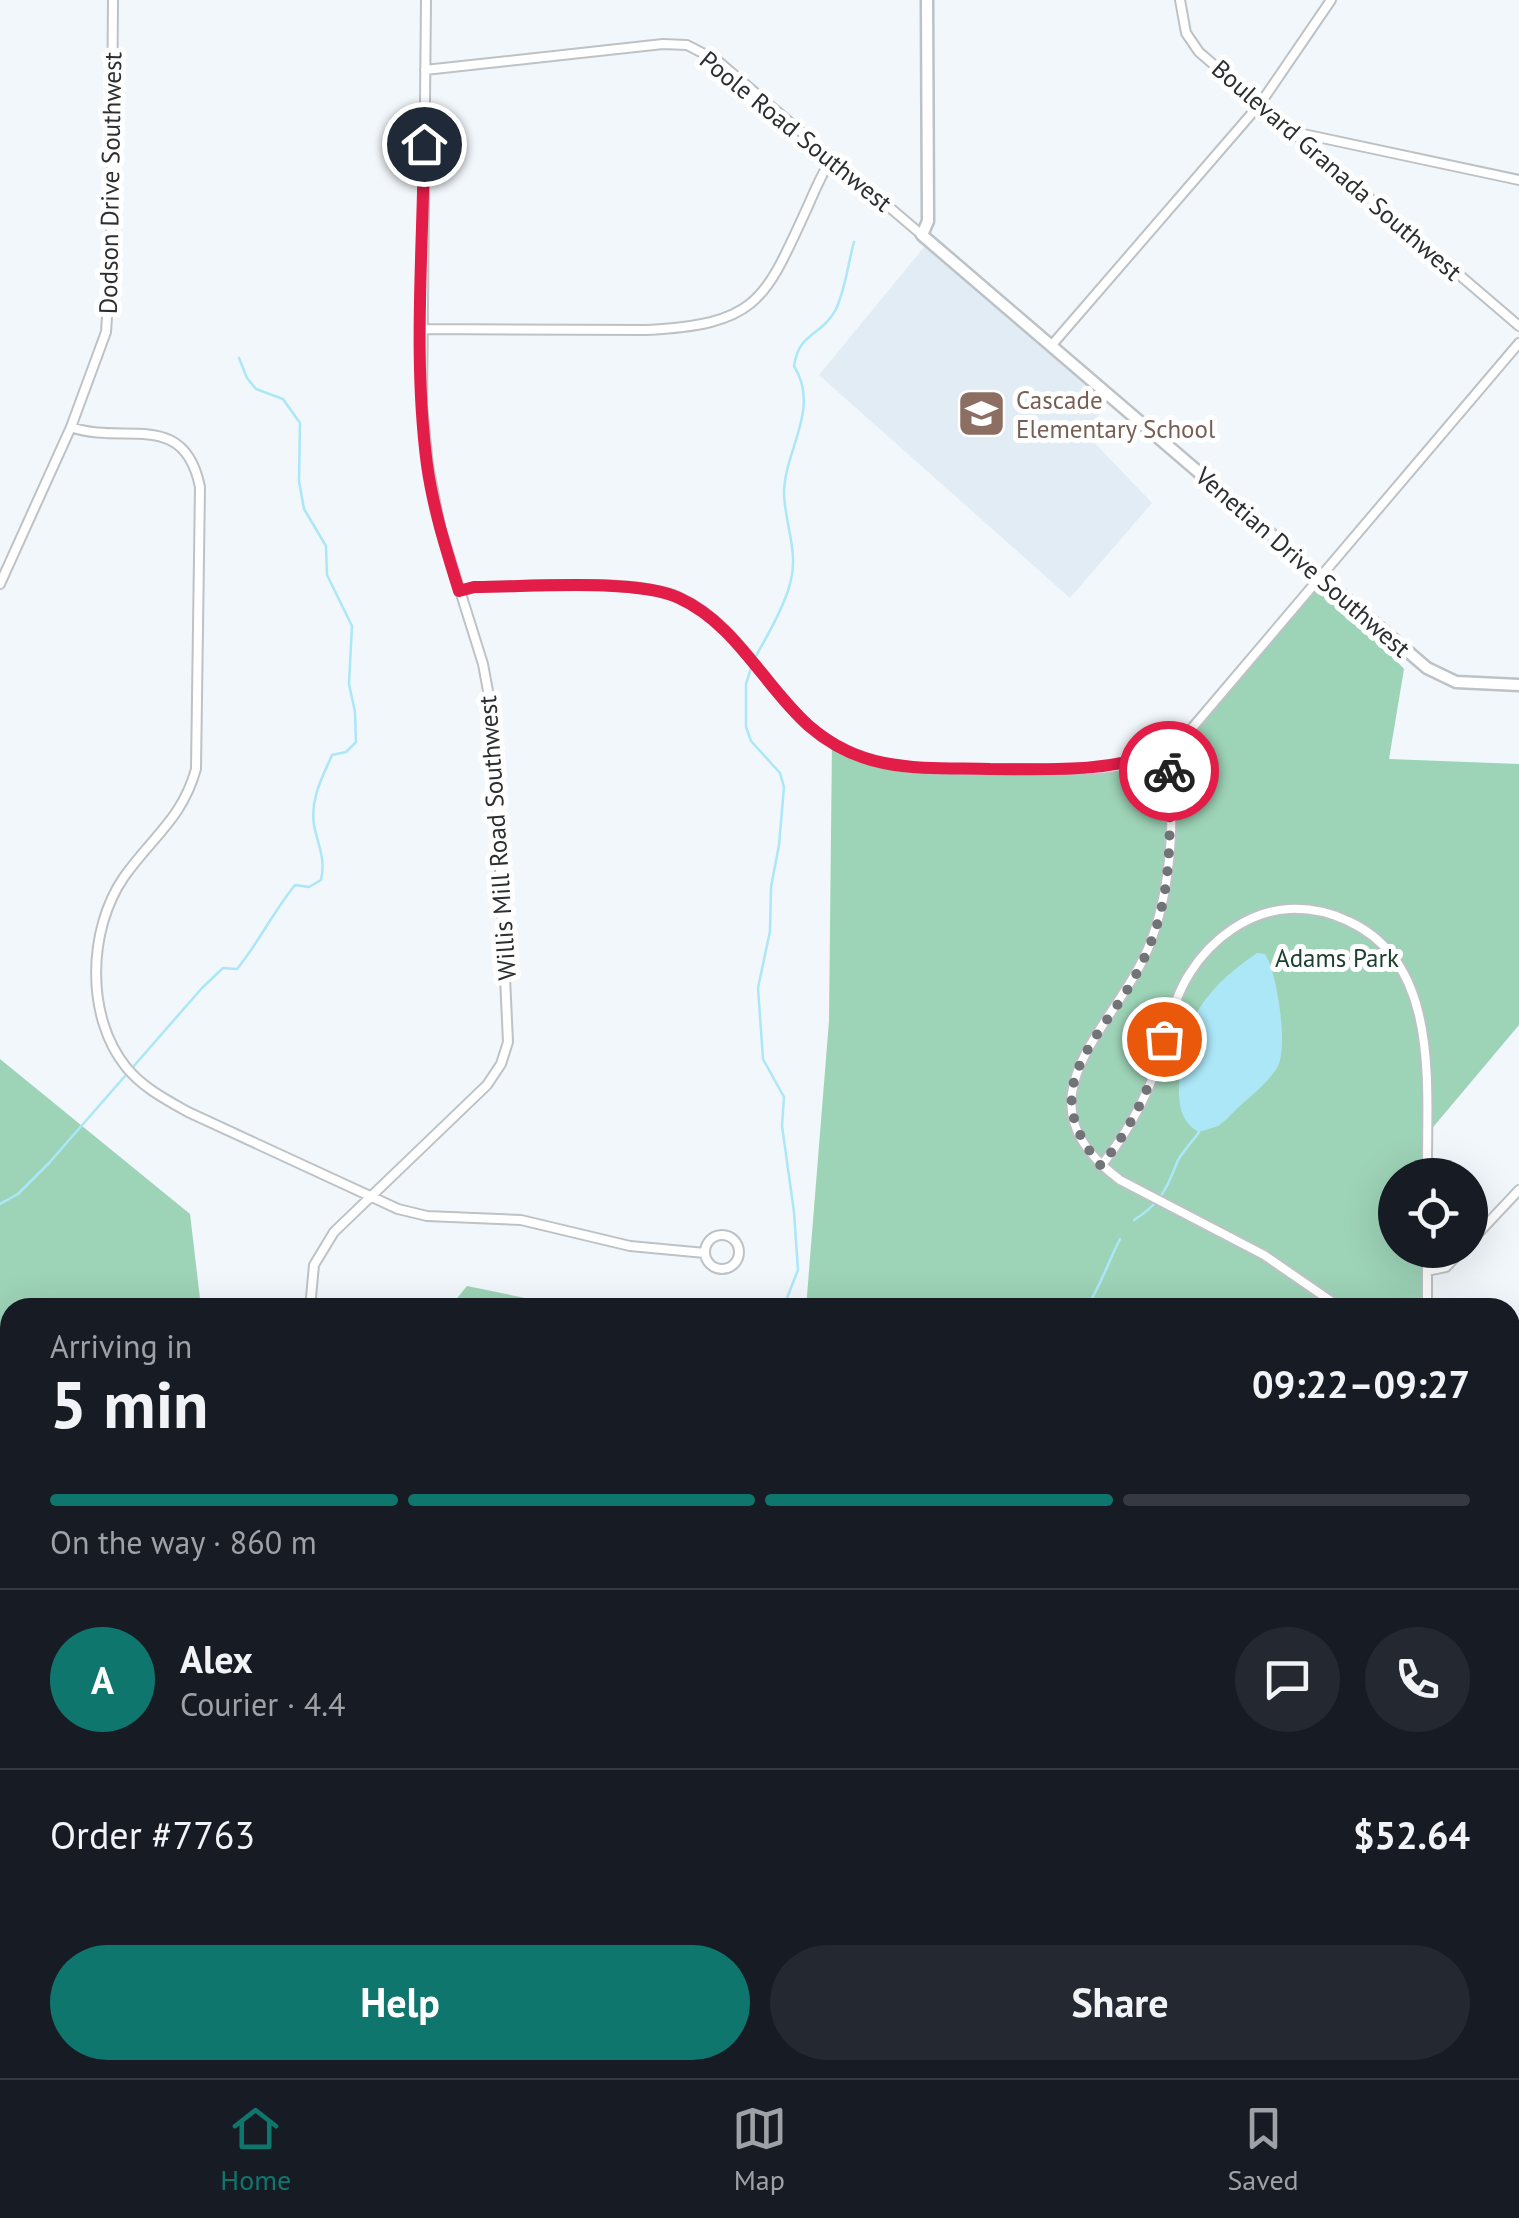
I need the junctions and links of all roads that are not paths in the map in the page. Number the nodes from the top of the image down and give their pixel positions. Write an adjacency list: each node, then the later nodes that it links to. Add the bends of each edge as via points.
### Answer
1 (113, 0): 16 (street, Dodson Drive Southwest, via 109,310)
2 (426, 0): 6 (street, Willis Mill Road Southwest)
3 (926, 0): 11 (street, via 928,221)
4 (1180, 0): 7 (street, Boulevard Granada Southwest, via 1192,43)
5 (1331, 0): 7 (street)
6 (425, 70): 9 (street, Poole Road Southwest, via 687,46 718,60); 13 (street, Willis Mill Road Southwest)
7 (1260, 104): 8 (street, Boulevard Granada Southwest); 15 (street)
8 (1292, 131): 10 (street); 12 (street, Boulevard Granada Southwest)
9 (832, 158): 11 (street, Poole Road Southwest); 13 (street, via 775,278 755,302 727,318 646,330)
10 (1519, 180)
11 (922, 235): 15 (street, Venetian Drive Southwest)
12 (1519, 326)
13 (422, 329): 19 (street, Willis Mill Road Southwest, via 428,465)
14 (1519, 343): 17 (street)
15 (1052, 346): 17 (street, Venetian Drive Southwest)
16 (71, 428): 18 (street, Dodson Drive Southwest); 25 (street, via 166,438 190,458 200,487 196,769 180,810 126,875 105,914 97,986 106,1032 126,1067 158,1095)
17 (1321, 578): 20 (street, Venetian Drive Southwest, via 1440,677); 21 (street, via 1193,727)
18 (0, 584)
19 (459, 591): 21 (street, via 633,588 677,597 718,624 812,728 881,762 1096,769); 25 (street, Willis Mill Road Southwest, via 494,718 508,1042 487,1086)
20 (1519, 685)
21 (1164, 751): 23 (street, via 1169,853 1159,918 1139,970 1084,1050 1073,1084 1077,1128)
22 (1426, 1158): 23 (street, via 1426,1067 1404,972 1362,927 1298,908 1259,914 1230,931 1190,973 1139,1108)
23 (1101, 1166): 32 (street, via 1264,1255)
24 (1519, 1190): 26 (street)
25 (368, 1197): 27 (street, via 427,1216 521,1220 630,1246); 31 (street, Willis Mill Road Southwest, via 324,1245)
26 (1488, 1223)
27 (705, 1252): 27 (street, via 720,1269 733,1264 738,1252 732,1239 719,1236)
28 (1427, 1268): 30 (street)
29 (1442, 1268): 30 (street)
30 (1427, 1272): 33 (street)
31 (311, 1298)
32 (1327, 1298)
33 (1428, 1298)

